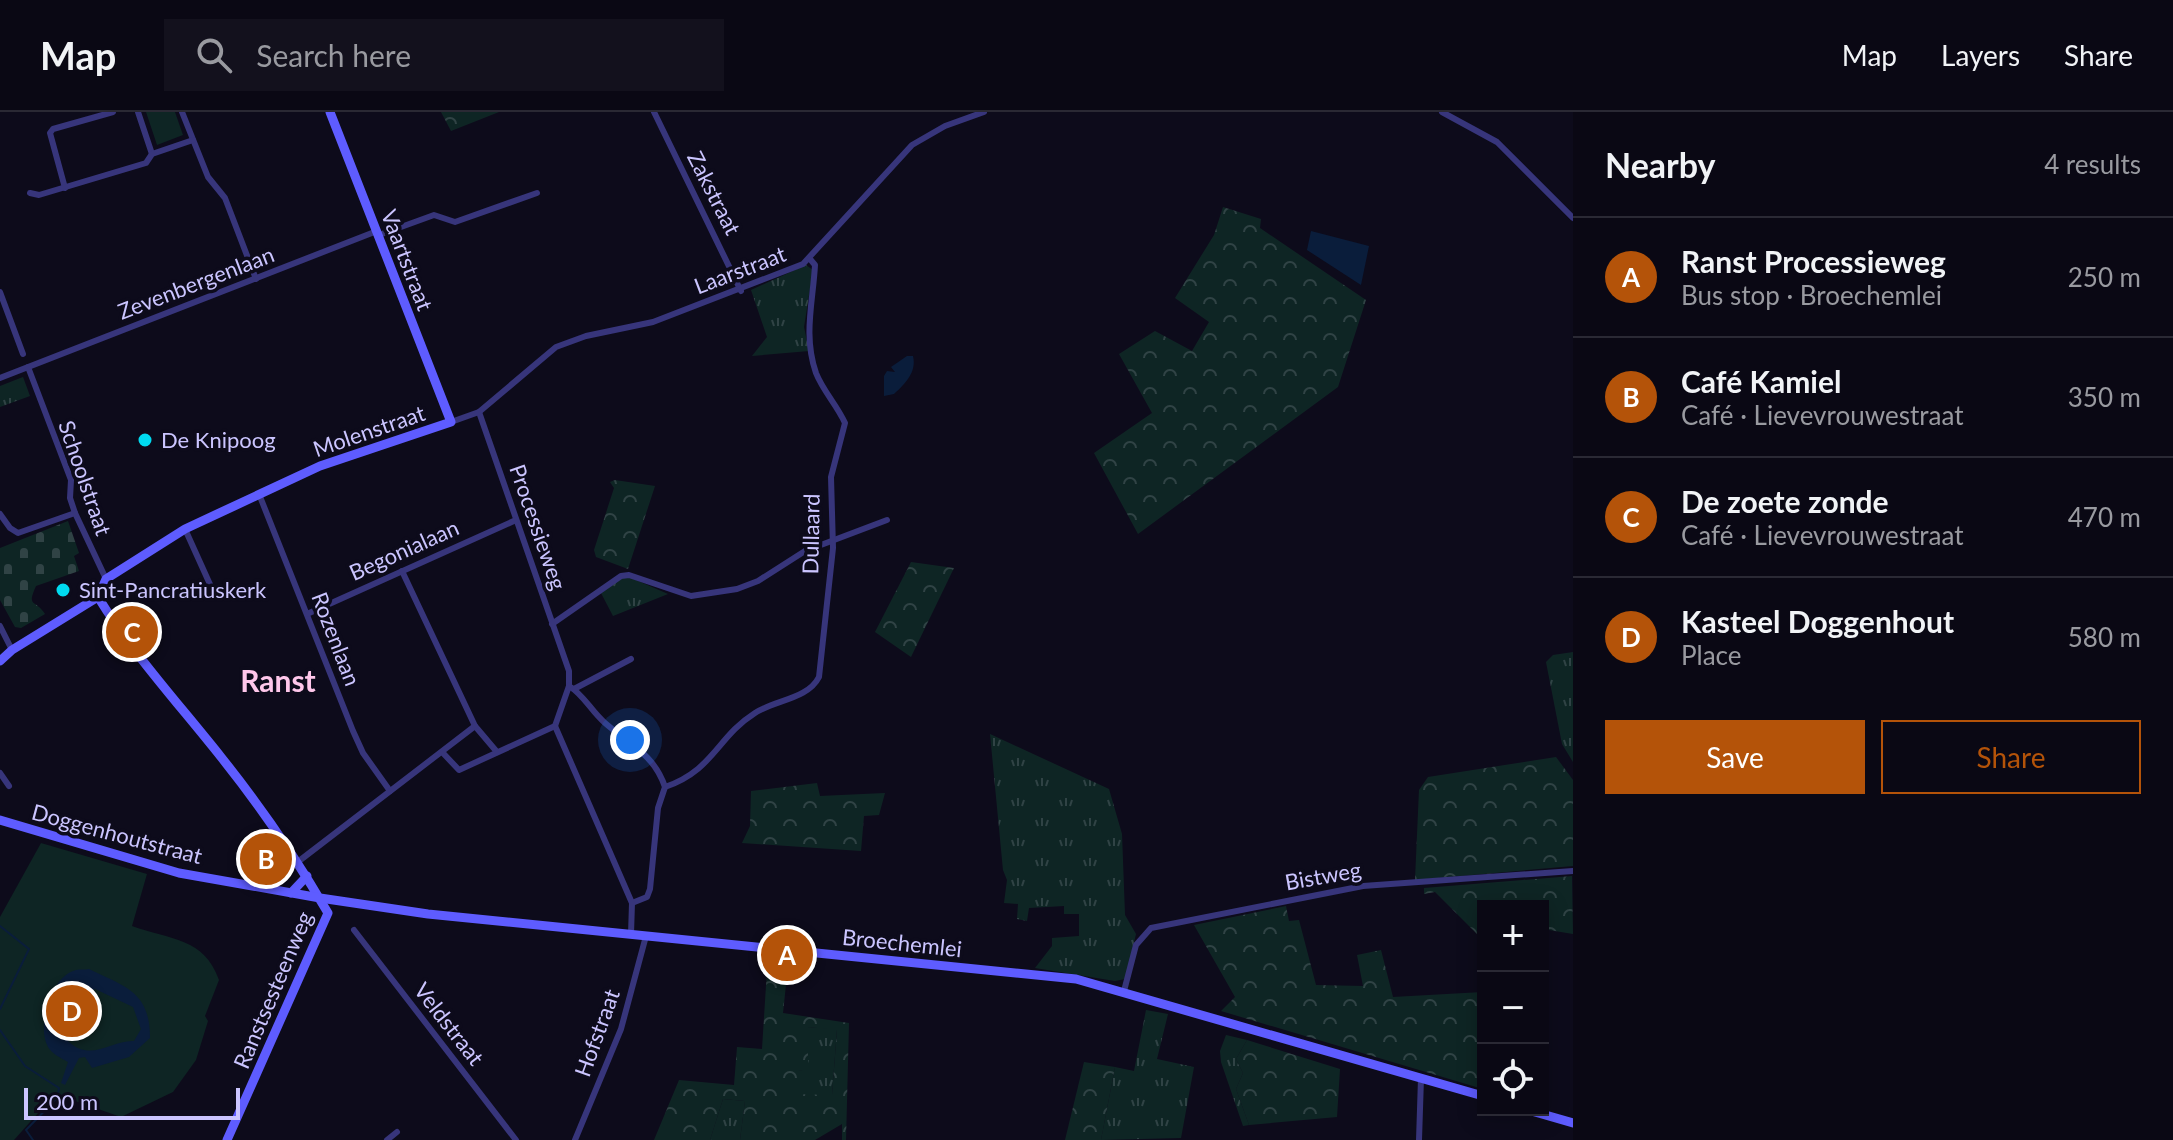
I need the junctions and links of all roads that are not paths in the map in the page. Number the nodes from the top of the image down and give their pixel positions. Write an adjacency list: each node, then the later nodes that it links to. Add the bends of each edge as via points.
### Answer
1 (113, 112): 10 (street, via 50,133)
2 (138, 112): 9 (street)
3 (182, 112): 8 (street)
4 (330, 112): 14 (main road, Vaartstraat)
5 (654, 112): 17 (street, Zakstraat)
6 (984, 112): 15 (street, Laarstraat, via 912,145)
7 (1442, 112): 13 (street, via 1497,142)
8 (193, 140): 9 (street); 16 (street, via 208,177 225,198)
9 (152, 154): 10 (street, via 146,163)
10 (65, 188): 11 (street)
11 (30, 193)
12 (537, 193): 14 (street, Zevenbergenlaan, via 465,220 451,222 434,215)
13 (1573, 218)
14 (378, 233): 16 (street, Zevenbergenlaan); 23 (main road, Vaartstraat)
15 (810, 259): 17 (street, Laarstraat); 30 (street, Dullaard, via 815,265 808,311 812,358 845,423 831,477)
16 (256, 279): 20 (street, Zevenbergenlaan)
17 (741, 291): 22 (street, Laarstraat, via 653,322 556,347)
18 (0, 292): 19 (street)
19 (23, 354)
20 (28, 367): 21 (street, Zevenbergenlaan); 25 (street, Schoolstraat, via 71,480)
21 (0, 378)
22 (479, 412): 23 (street, Molenstraat); 27 (street, Processieweg)
23 (451, 422): 24 (main road, Molenstraat, via 320,466)
24 (259, 494): 29 (main road, Molenstraat); 35 (street, Rozenlaan)
25 (75, 513): 26 (street, via 18,533); 32 (street, Schoolstraat)
26 (0, 514)
27 (516, 520): 31 (street, Begonialaan); 36 (street, Processieweg)
28 (887, 520): 30 (street)
29 (185, 529): 32 (main road, Molenstraat); 33 (street)
30 (831, 540): 36 (street, via 737,589 691,596 621,576); 48 (street, Dullaard, via 817,682 753,714 698,773)
31 (402, 571): 35 (street, Begonialaan); 42 (street)
32 (106, 579): 34 (main road)
33 (213, 591)
34 (98, 597): 38 (main road); 51 (main road, Ranstsesteenweg, via 118,630)
35 (307, 614): 49 (street, Rozenlaan, via 363,753)
36 (552, 624): 41 (street, Processieweg)
37 (0, 626): 38 (street)
38 (12, 650): 40 (main road)
39 (631, 659): 41 (street)
40 (0, 661)
41 (571, 688): 43 (street); 48 (street, via 647,755)
42 (475, 726): 44 (street); 45 (street)
43 (555, 726): 45 (street); 56 (street)
44 (442, 752): 45 (street, via 459,770); 49 (street)
45 (497, 752)
46 (0, 773): 47 (street)
47 (9, 786)
48 (665, 787): 56 (street, via 650,889 647,897)
49 (390, 791): 51 (street)
50 (0, 820): 54 (main road, Doggenhoutstraat, via 179,873)
51 (299, 861): 53 (main road, Ranstsesteenweg)
52 (1573, 871): 60 (street, Bistweg, via 1363,886 1151,928 1136,945)
53 (307, 876): 54 (main road); 55 (main road, Ranstsesteenweg)
54 (291, 893): 55 (main road, Doggenhoutstraat)
55 (320, 898): 58 (main road, Broechemlei); 66 (main road, Ranstsesteenweg, via 331,915)
56 (632, 903): 58 (street)
57 (354, 930): 68 (street, Veldstraat)
58 (631, 934): 59 (main road, Broechemlei)
59 (646, 936): 60 (main road, Broechemlei, via 1076,979); 69 (street, Hofstraat, via 621,1029)
60 (1124, 991): 61 (main road, Broechemlei)
61 (1421, 1078): 62 (main road, Broechemlei); 70 (street)
62 (1477, 1094)
63 (1549, 1116): 64 (main road)
64 (1573, 1123)
65 (397, 1132): 67 (street)
66 (227, 1140)
67 (387, 1140)
68 (516, 1140)
69 (575, 1140)
70 (1419, 1140)

